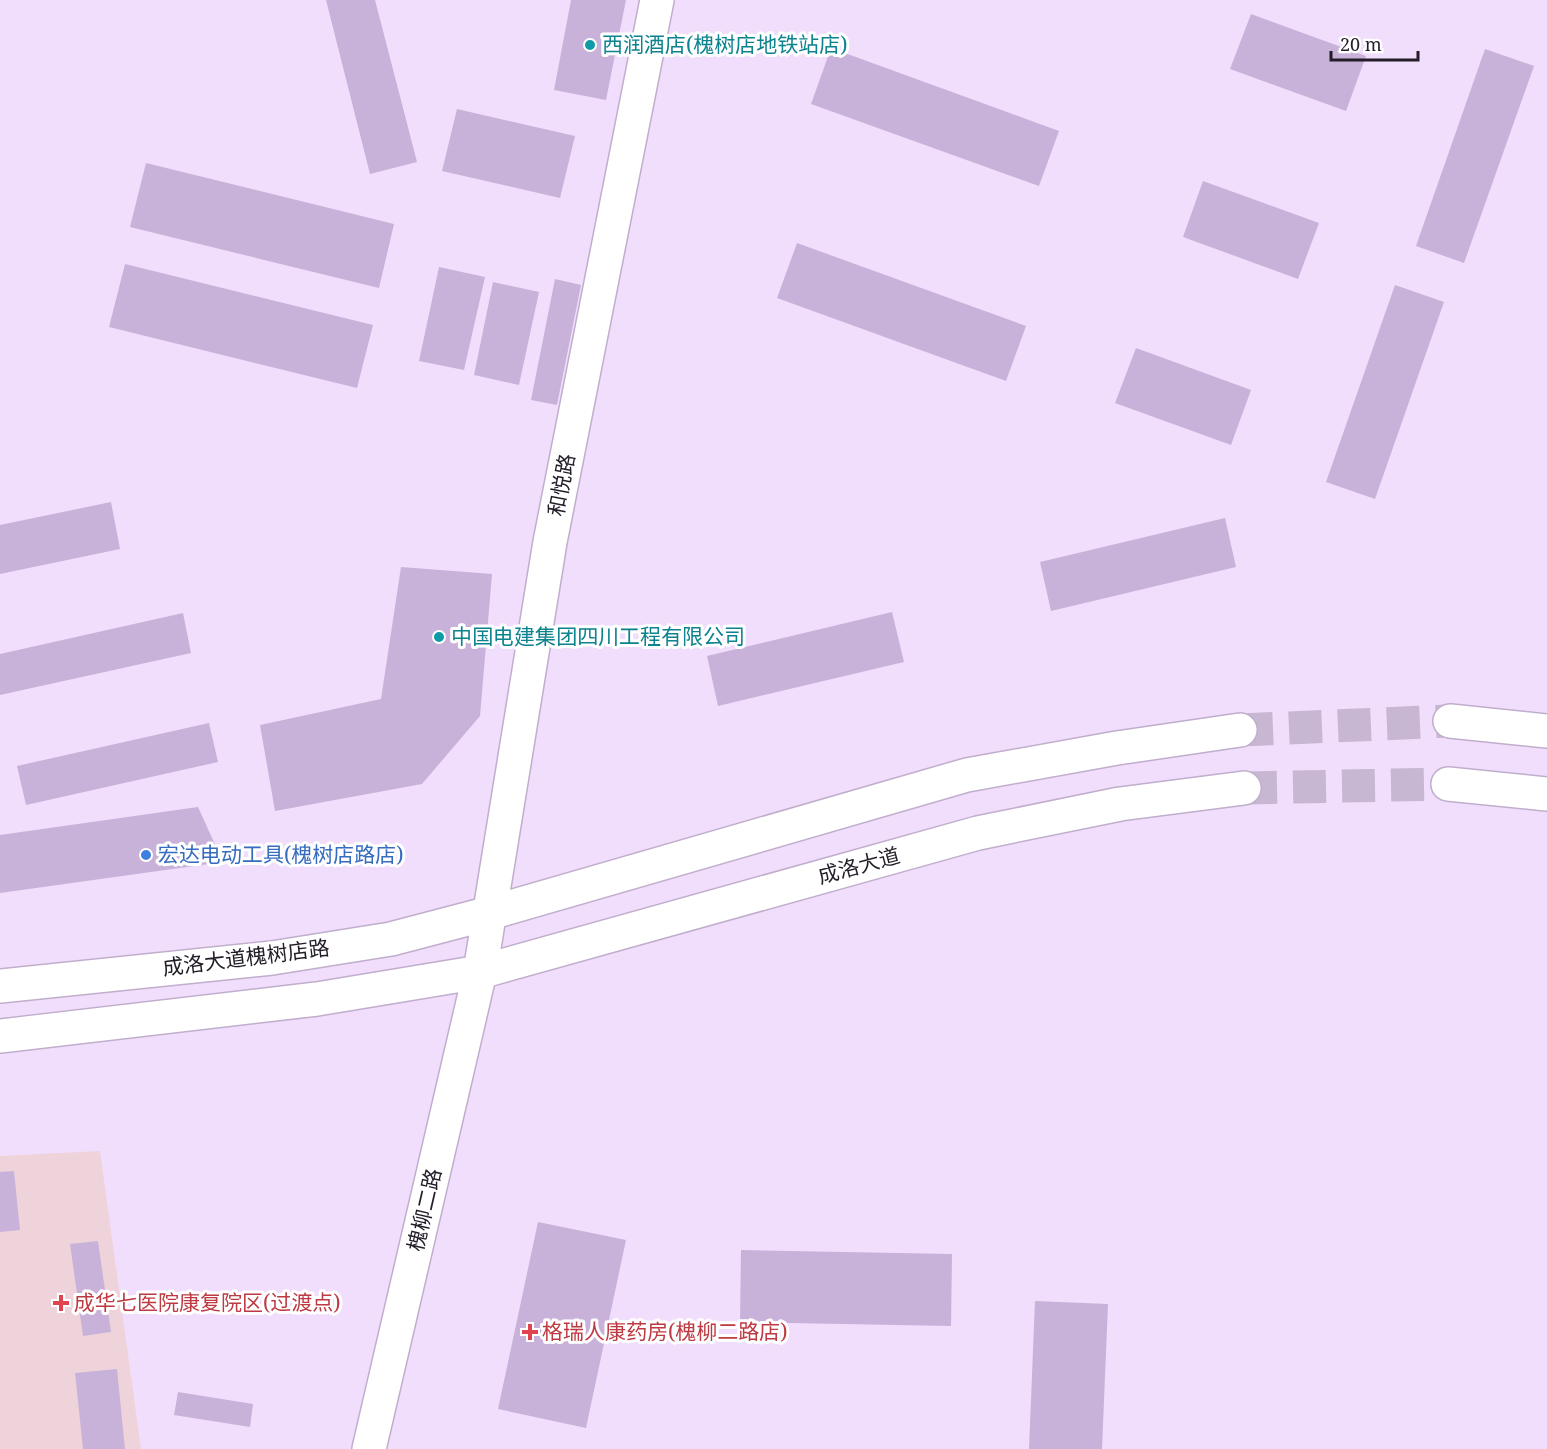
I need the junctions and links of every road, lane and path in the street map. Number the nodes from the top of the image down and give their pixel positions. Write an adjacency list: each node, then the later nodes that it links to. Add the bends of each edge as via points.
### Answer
1 (657, 0): 8 (main road, 和悦路, via 550,542)
2 (1450, 721): 4 (main road)
3 (1240, 730): 8 (main road, via 967,775)
4 (1547, 731)
5 (1448, 784): 7 (main road)
6 (1244, 788): 9 (main road, 成洛大道, via 1120,804 978,833)
7 (1547, 794)
8 (490, 913): 9 (main road, 和悦路); 10 (main road, 成洛大道槐树店路, via 392,939 272,958)
9 (480, 972): 11 (main road, via 317,999); 12 (main road, 槐柳二路)
10 (0, 986)
11 (0, 1036)
12 (369, 1449)

